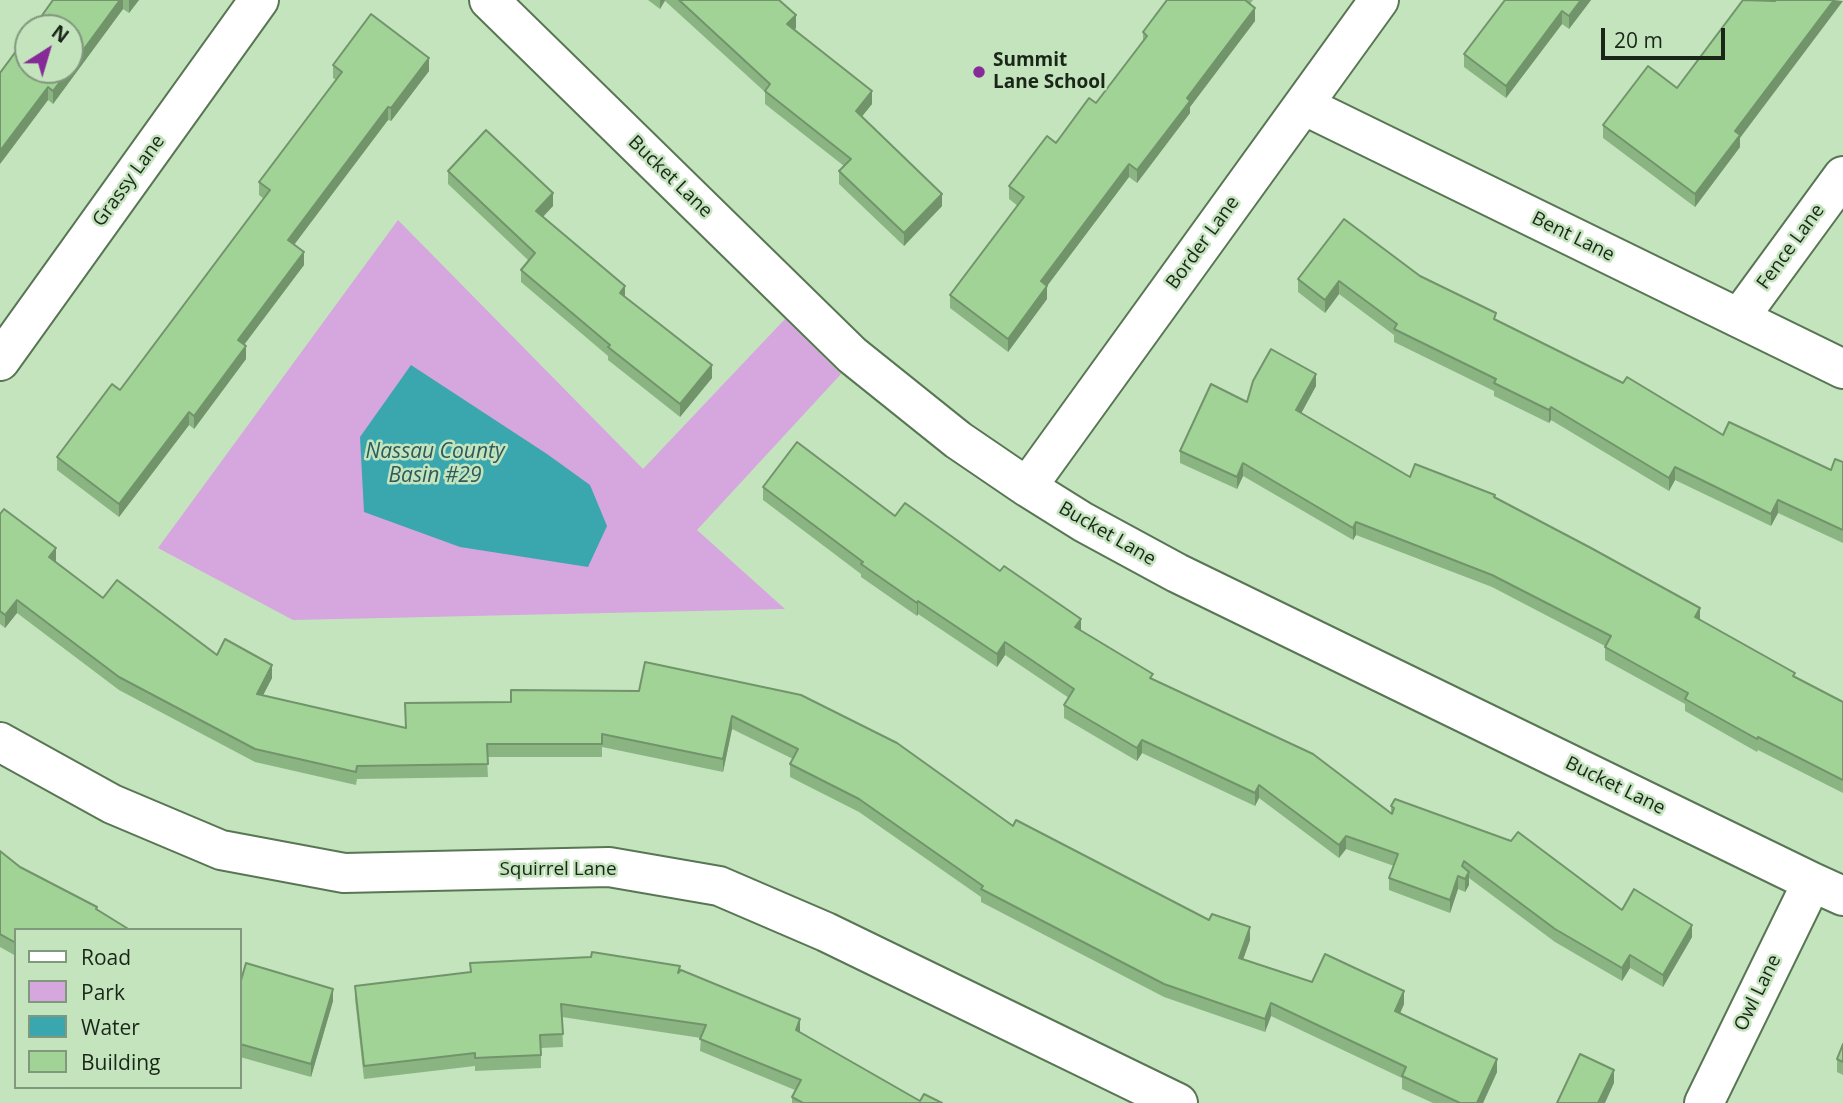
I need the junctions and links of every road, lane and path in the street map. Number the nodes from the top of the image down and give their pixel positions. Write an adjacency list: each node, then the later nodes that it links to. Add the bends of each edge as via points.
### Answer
1 (259, 0): 7 (street, Grassy Lane)
2 (489, 0): 9 (street, Bucket Lane, via 852,355 958,440)
3 (1379, 0): 4 (street, Border Lane)
4 (1303, 105): 6 (street, Bent Lane); 9 (street, Border Lane)
5 (1843, 176): 6 (street, Fence Lane)
6 (1739, 318): 8 (street, Bent Lane)
7 (0, 361)
8 (1843, 369)
9 (1027, 487): 11 (street, Bucket Lane, via 1177,573)
10 (0, 742): 12 (street, Squirrel Lane, via 112,804 221,850 344,873 609,867 719,886 827,932)
11 (1828, 889): 13 (street, Owl Lane)
12 (1178, 1103)
13 (1704, 1103)

